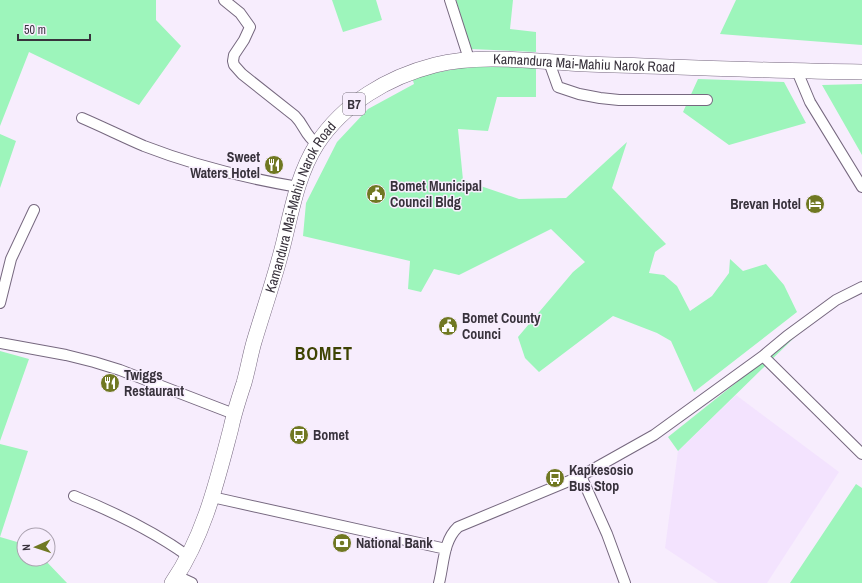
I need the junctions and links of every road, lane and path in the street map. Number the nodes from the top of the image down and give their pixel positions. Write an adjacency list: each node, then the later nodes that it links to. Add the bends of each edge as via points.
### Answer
1 (224, 0): 9 (street, via 250,27 233,58 234,65 295,116 307,135)
2 (450, 0): 3 (street)
3 (469, 59): 4 (highway, Kamandura Mai-Mahiu Narok Road / B7); 9 (highway, Kamandura Mai-Mahiu Narok Road / B7, via 419,69 366,94 335,121)
4 (549, 62): 5 (highway, Kamandura Mai-Mahiu Narok Road / B7); 7 (street, via 558,87 579,94 619,100)
5 (796, 71): 6 (highway, Kamandura Mai-Mahiu Narok Road / B7); 11 (street, via 814,108)
6 (862, 72)
7 (707, 100)
8 (82, 118): 10 (street, via 177,158 245,177)
9 (317, 144): 10 (highway, Kamandura Mai-Mahiu Narok Road / B7)
10 (298, 187): 17 (highway, Kamandura Mai-Mahiu Narok Road / B7)
11 (862, 187)
12 (34, 210): 14 (street, via 11,259)
13 (862, 287): 16 (street, via 836,300)
14 (0, 303)
15 (0, 343): 17 (street, via 94,362)
16 (763, 356): 18 (street); 19 (street, via 666,428)
17 (234, 414): 21 (highway, Kamandura Mai-Mahiu Narok Road / B7)
18 (862, 454)
19 (581, 476): 22 (street, via 458,527 449,539); 27 (street)
20 (74, 496): 23 (street, via 170,543)
21 (212, 497): 22 (street); 23 (highway, Kamandura Mai-Mahiu Narok Road / B7)
22 (446, 549): 26 (street)
23 (188, 556): 24 (highway, Kamandura Mai-Mahiu Narok Road / B7)
24 (175, 579): 25 (street)
25 (192, 583)
26 (439, 583)
27 (625, 583)

